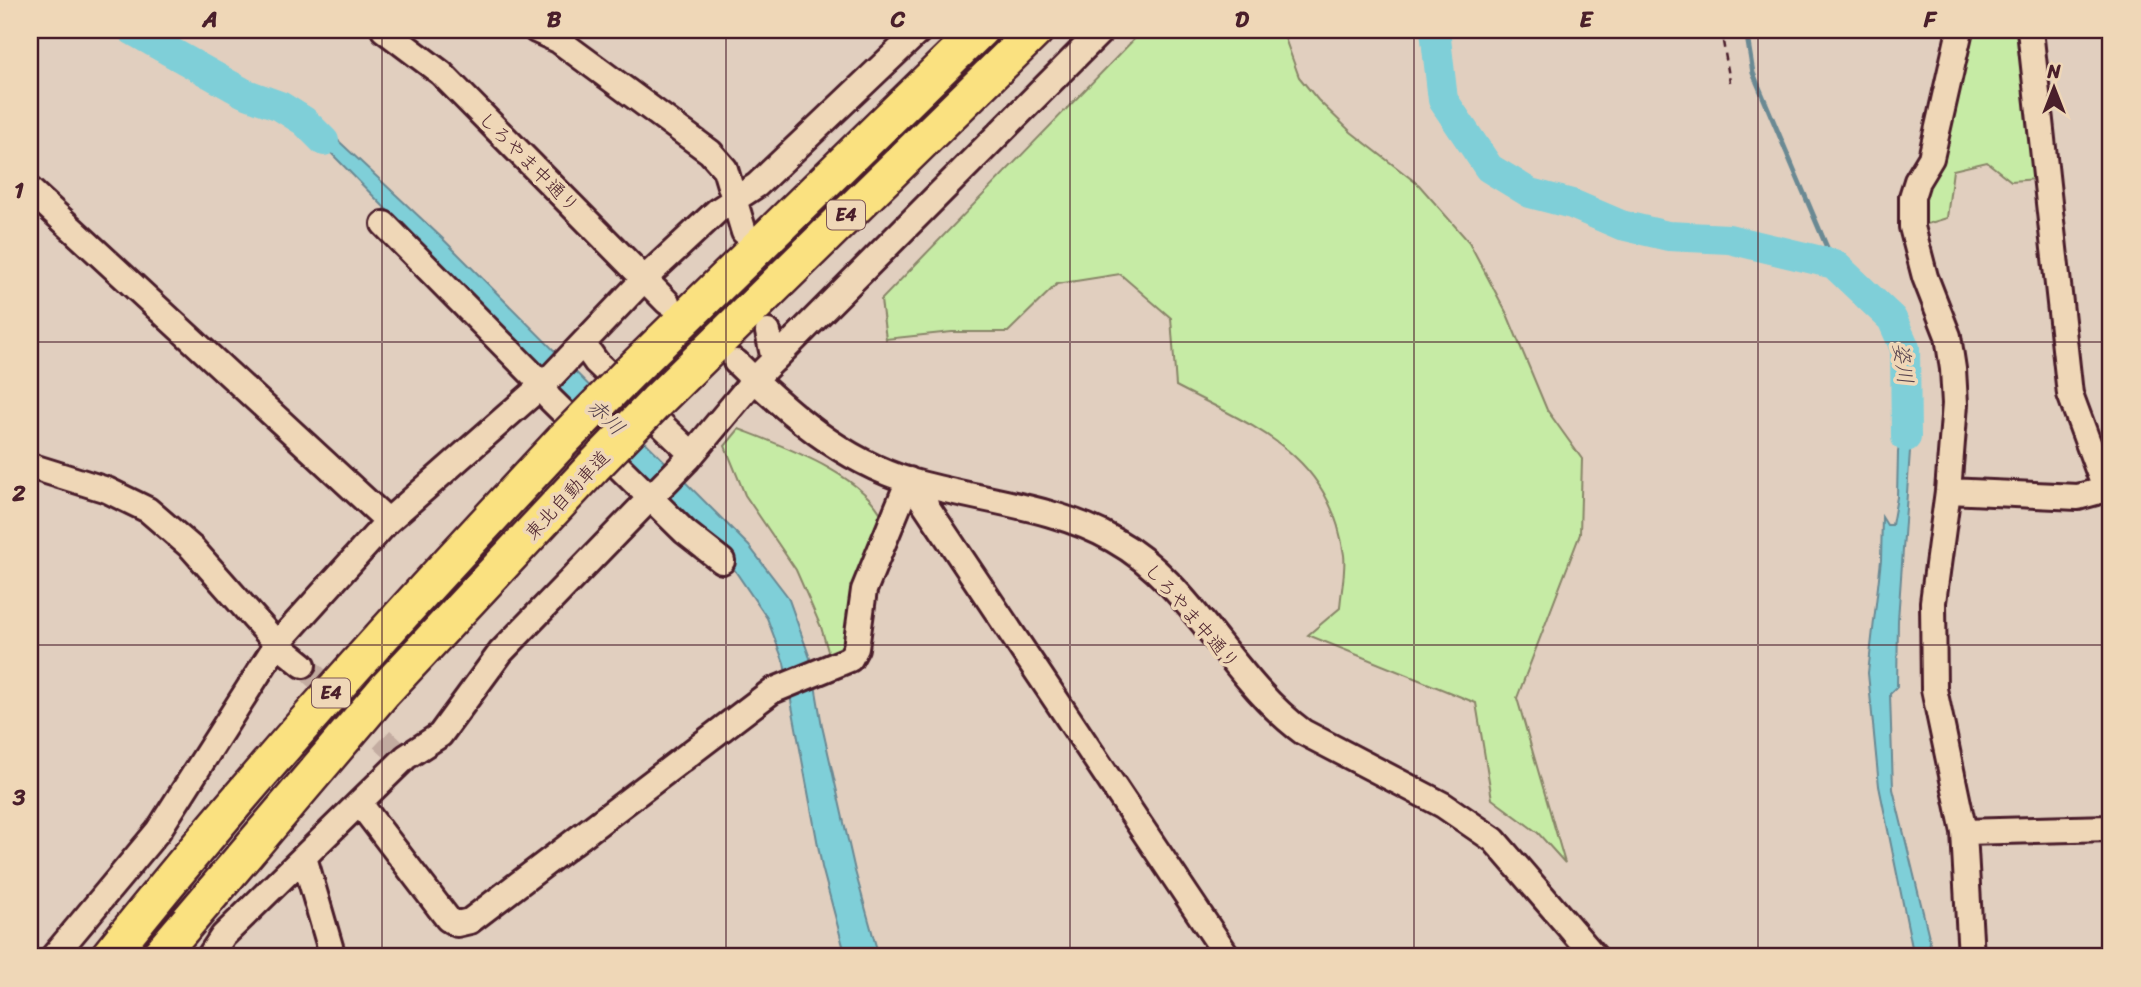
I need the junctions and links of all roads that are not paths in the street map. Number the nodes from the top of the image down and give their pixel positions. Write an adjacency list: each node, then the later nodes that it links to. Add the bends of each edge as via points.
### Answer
1 (384, 30): 13 (street, しろやま中通り, via 441,74)
2 (536, 30): 10 (street, via 558,40 710,152 725,169)
3 (920, 30): 10 (street)
4 (980, 30): 37 (highway, 東北自動車道 / E4, bridge, via 564,439 350,671)
5 (1036, 30): 38 (highway, 東北自動車道 / E4, bridge, via 593,467 375,701)
6 (1102, 30): 17 (street)
7 (1960, 30): 25 (street, via 1931,158 1912,197 1912,227 1948,336 1953,369)
8 (2030, 30): 24 (street, via 2070,394 2100,475)
9 (30, 190): 27 (street)
10 (735, 202): 12 (street); 13 (street, via 717,211)
11 (384, 224): 20 (street)
12 (744, 232)
13 (645, 278): 14 (street, しろやま中通り); 16 (street)
14 (667, 302)
15 (768, 332): 17 (street)
16 (584, 345): 20 (street); 21 (street)
17 (774, 360): 19 (street)
18 (737, 362): 19 (street, しろやま中通り)
19 (754, 380): 21 (street); 23 (street, しろやま中通り, via 839,448)
20 (544, 384): 26 (street); 27 (street)
21 (690, 457): 26 (street)
22 (30, 466): 29 (street, via 107,490 148,510 192,548)
23 (909, 481): 31 (street, via 864,590 856,648 850,659 772,691 470,921 457,924 449,919); 35 (street, しろやま中通り, via 1086,525 1142,558 1168,582 1279,715 1443,805 1494,839); 41 (street)
24 (2111, 488): 25 (street, via 2078,497)
25 (1948, 491): 33 (street, via 1933,602 1934,690)
26 (652, 497): 28 (street); 31 (street, via 501,652 440,735 400,754)
27 (388, 521): 29 (street)
28 (722, 561)
29 (277, 644): 30 (street); 36 (street, via 158,831)
30 (303, 665)
31 (361, 805): 34 (street)
32 (2111, 828): 33 (street)
33 (1964, 832): 42 (street)
34 (304, 857): 39 (street, via 223,936); 40 (street)
35 (1588, 955)
36 (54, 957)
37 (108, 957)
38 (158, 957)
39 (209, 957)
40 (333, 957)
41 (1228, 957)
42 (1971, 957)

